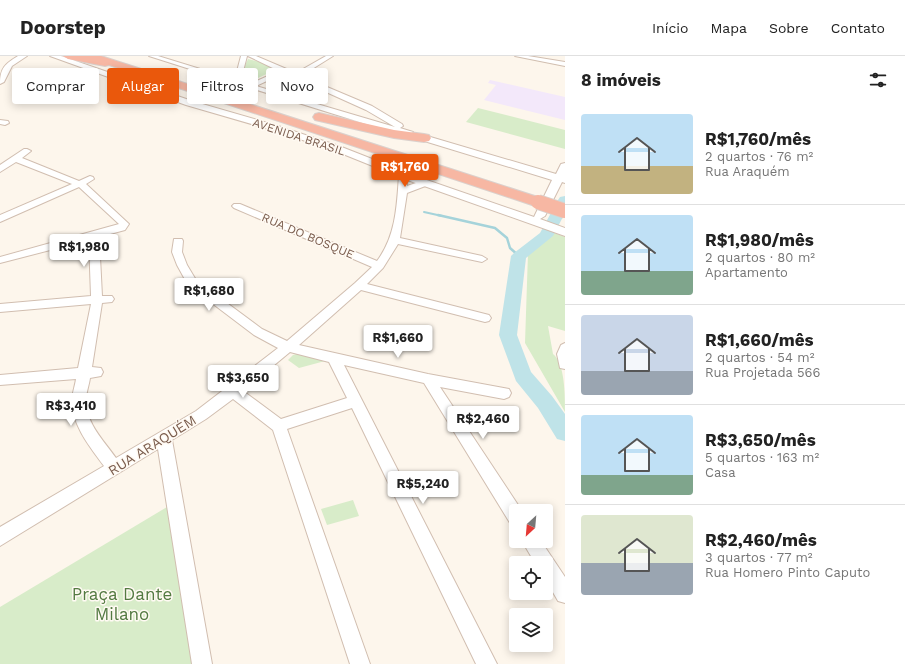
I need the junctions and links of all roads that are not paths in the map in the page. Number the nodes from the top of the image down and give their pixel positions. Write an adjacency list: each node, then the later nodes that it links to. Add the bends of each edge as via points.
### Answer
1 (23, 56): 17 (street)
2 (54, 56): 33 (street, AVENIDA BRASIL, via 188,103)
3 (68, 56): 14 (highway)
4 (91, 56): 14 (highway, AVENIDA BRASIL)
5 (110, 56): 14 (highway, AVENIDA BRASIL)
6 (152, 56): 18 (street)
7 (243, 56): 11 (street); 19 (street)
8 (330, 56): 13 (street)
9 (518, 56): 15 (street)
10 (552, 56): 15 (street)
11 (252, 57): 20 (street)
12 (315, 58): 13 (street)
13 (322, 61): 21 (street)
14 (129, 62): 22 (highway, AVENIDA BRASIL); 24 (highway, AVENIDA BRASIL)
15 (555, 63): 16 (street)
16 (565, 64)
17 (3, 68): 23 (street)
18 (193, 68)
19 (241, 68)
20 (278, 68)
21 (310, 68)
22 (187, 81)
23 (0, 82)
24 (187, 86)
25 (258, 87): 32 (street)
26 (328, 90): 30 (street)
27 (228, 104): 33 (highway)
28 (239, 104): 45 (highway, AVENIDA BRASIL)
29 (258, 104): 31 (highway, AVENIDA BRASIL)
30 (369, 108): 32 (street); 34 (street)
31 (284, 112): 35 (highway); 45 (highway, AVENIDA BRASIL)
32 (350, 116): 34 (street)
33 (275, 128): 40 (street, AVENIDA BRASIL, via 336,148)
34 (409, 132): 35 (street)
35 (424, 138): 39 (street, via 540,172)
36 (27, 151): 37 (street)
37 (16, 159): 38 (street); 43 (street)
38 (0, 169)
39 (562, 173): 50 (street, via 539,214 539,219)
40 (403, 175): 42 (street, AVENIDA BRASIL); 44 (street, RUA ARAQUÉM)
41 (90, 179): 43 (street)
42 (425, 183): 44 (street); 50 (street, AVENIDA BRASIL)
43 (80, 184): 49 (street); 52 (street, via 124,224 121,228)
44 (403, 191): 53 (street, RUA ARAQUÉM)
45 (540, 198): 46 (highway, AVENIDA BRASIL); 48 (highway, AVENIDA BRASIL, bridge)
46 (565, 201)
47 (237, 206): 57 (street, RUA DO BOSQUE)
48 (565, 211)
49 (0, 219)
50 (544, 225): 51 (street, AVENIDA BRASIL)
51 (562, 230)
52 (94, 234): 56 (street); 59 (street)
53 (395, 240): 55 (street); 57 (street, RUA ARAQUÉM)
54 (178, 241): 62 (street, via 177,252 192,282 258,332)
55 (482, 259)
56 (0, 260)
57 (379, 266): 58 (street, RUA ARAQUÉM)
58 (359, 286): 61 (street); 62 (street, RUA ARAQUÉM)
59 (102, 300): 60 (street); 66 (street)
60 (0, 308)
61 (485, 318)
62 (288, 347): 64 (street); 69 (street, RUA ARAQUÉM)
63 (565, 348): 65 (street)
64 (334, 358): 67 (street); 71 (street)
65 (565, 364)
66 (90, 372): 68 (street); 74 (street, via 79,410 82,420)
67 (428, 379): 70 (street); 75 (street)
68 (0, 380)
69 (233, 391): 72 (street); 73 (street, RUA ARAQUÉM)
70 (504, 393)
71 (355, 401): 72 (street); 81 (street)
72 (279, 426): 80 (street)
73 (164, 438): 74 (street, RUA ARAQUÉM); 79 (street)
74 (114, 468): 76 (street, RUA ARAQUÉM)
75 (509, 506)
76 (0, 537)
77 (553, 574): 78 (street)
78 (565, 594)
79 (202, 664)
80 (360, 664)
81 (487, 664)

